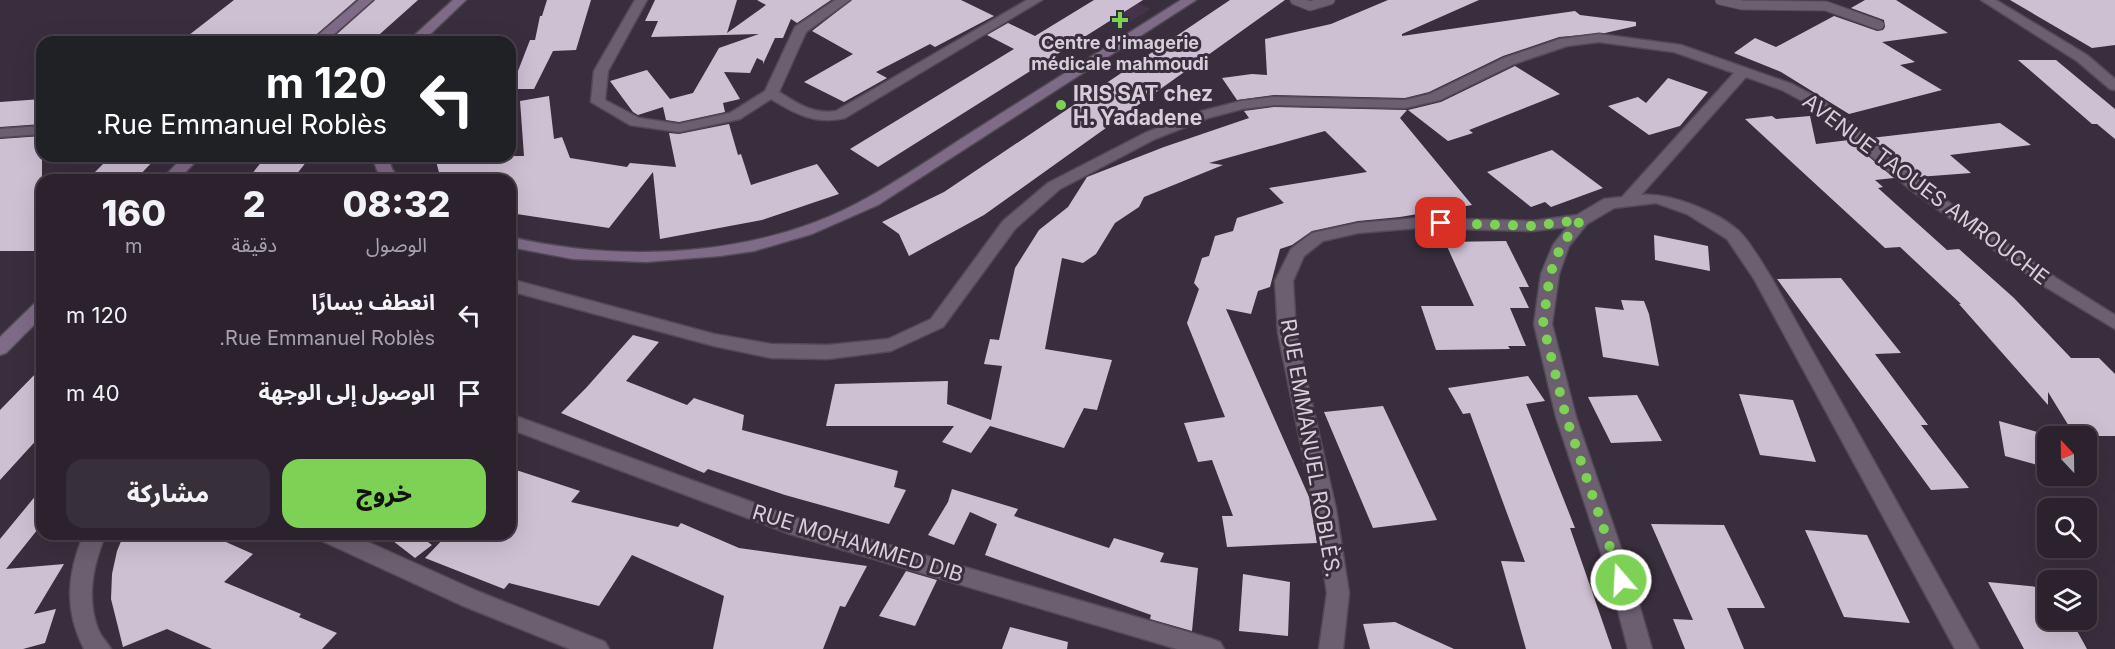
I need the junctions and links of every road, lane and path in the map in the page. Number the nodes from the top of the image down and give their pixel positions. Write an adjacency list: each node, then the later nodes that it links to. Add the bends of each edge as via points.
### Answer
1 (367, 0): 12 (main road)
2 (460, 0): 13 (main road)
3 (641, 0): 16 (street, via 601,71 598,102 635,122 679,128 735,116)
4 (844, 0): 16 (street, via 800,30)
5 (1036, 0): 16 (street, via 840,115 815,117)
6 (1190, 0): 23 (main road, via 872,202 832,221 781,239 671,255 623,257)
7 (1295, 0): 8 (lane, via 1310,6)
8 (1330, 0)
9 (1720, 0): 11 (lane, via 1742,5 1826,6)
10 (1987, 0): 15 (street, via 2082,58)
11 (1879, 25)
12 (324, 36)
13 (421, 36)
14 (1743, 72): 21 (street); 24 (street, AVENUE TAOUES AMROUCHE, via 1676,48 1599,38 1565,42 1509,61 1435,97 1405,105 1274,101 1203,115 1150,136 1054,186 1008,225 937,323 891,345 828,352 771,351 714,340); 26 (street, AVENUE TAOUES AMROUCHE, via 1787,87 1817,103 1917,187 2050,282)
15 (2115, 86)
16 (771, 93)
17 (36, 130): 18 (street)
18 (0, 133)
19 (187, 162): 20 (main road)
20 (175, 174)
21 (1627, 201): 22 (street, via 1610,203); 36 (street, via 1657,198 1693,210 1732,235 1762,277)
22 (1581, 220): 34 (street, RUE EMMANUEL ROBLÈS., via 1532,226 1418,223 1358,228 1318,237 1297,253 1284,281 1287,333 1338,593); 35 (street, via 1561,245 1554,264 1543,324 1566,417)
23 (516, 243)
24 (516, 287)
25 (36, 312): 27 (main road)
26 (2115, 323)
27 (0, 348)
28 (516, 423): 33 (street, RUE MOHAMMED DIB, via 790,525)
29 (92, 540): 31 (street, via 84,558 81,609 93,644)
30 (341, 540): 32 (street, via 468,598)
31 (99, 649)
32 (597, 649)
33 (1212, 649)
34 (1331, 649)
35 (1640, 649)
36 (1967, 649)

